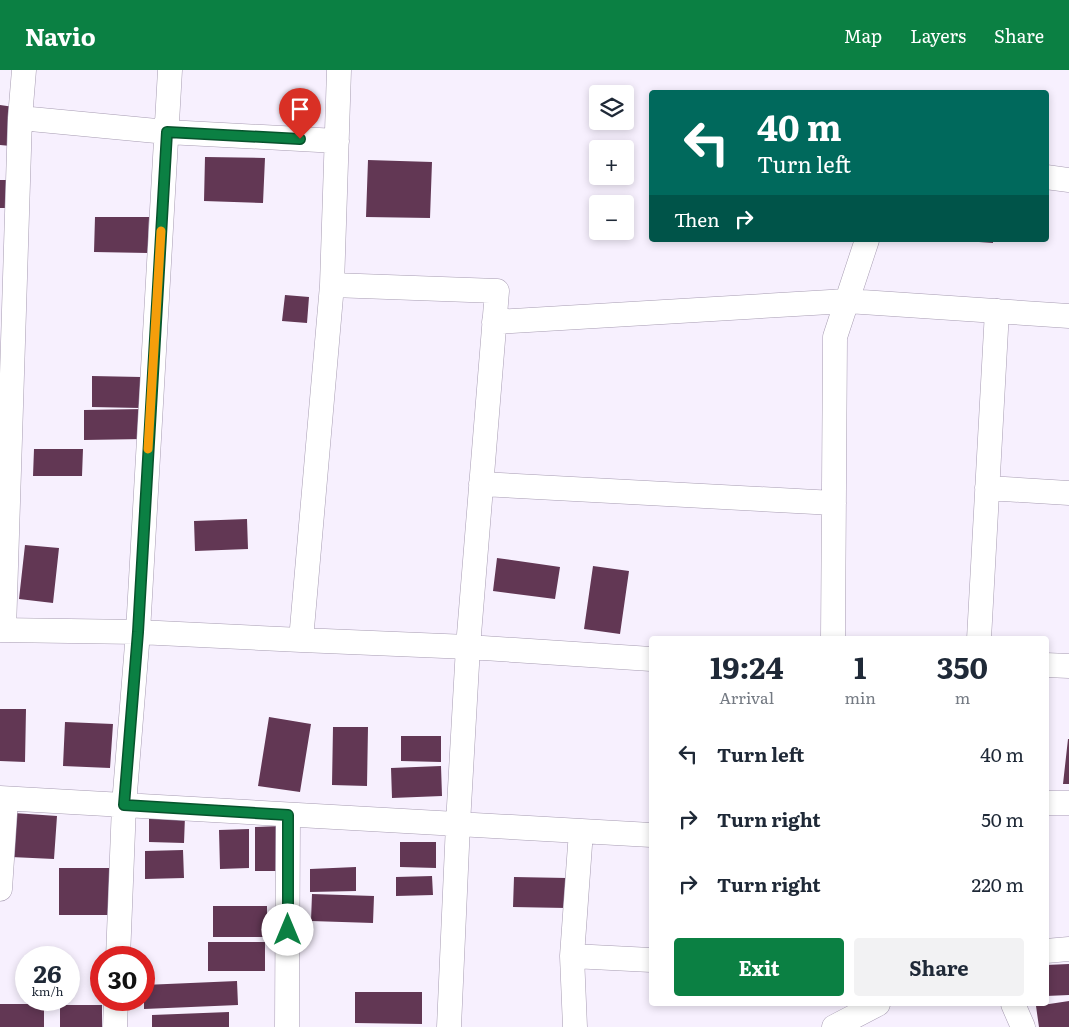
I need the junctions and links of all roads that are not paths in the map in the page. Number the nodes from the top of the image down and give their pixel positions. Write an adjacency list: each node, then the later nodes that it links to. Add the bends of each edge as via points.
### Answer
1 (24, 70): 4 (street)
2 (170, 70): 5 (street)
3 (339, 70): 6 (street)
4 (20, 118): 5 (street); 19 (street)
5 (167, 132): 6 (street); 20 (street)
6 (337, 141): 10 (street)
7 (1049, 177): 8 (street)
8 (1069, 180)
9 (866, 242): 11 (street)
10 (332, 285): 14 (street, via 497,291); 23 (street)
11 (847, 301): 12 (street); 14 (street); 18 (street, via 834,337)
12 (997, 311): 13 (street); 16 (street)
13 (1069, 316)
14 (494, 322): 15 (street)
15 (481, 484): 18 (street); 24 (street)
16 (987, 488): 17 (street); 22 (street)
17 (1069, 493)
18 (834, 503): 21 (street)
19 (2, 630): 20 (street)
20 (138, 632): 23 (street); 31 (street)
21 (833, 636)
22 (979, 636)
23 (301, 640): 24 (street)
24 (468, 647): 25 (street); 33 (street)
25 (649, 659)
26 (1049, 665): 27 (street)
27 (1069, 666)
28 (3, 799): 31 (street); 36 (street)
29 (1049, 803): 30 (street)
30 (1069, 803)
31 (124, 805): 32 (street); 37 (street)
32 (288, 815): 33 (street); 46 (street)
33 (458, 824): 34 (street); 47 (street)
34 (580, 831): 35 (street); 40 (street)
35 (649, 835)
36 (0, 889)
37 (118, 946)
38 (1069, 949): 39 (street)
39 (1049, 951)
40 (572, 956): 41 (street); 48 (street)
41 (649, 960)
42 (874, 1006): 49 (street)
43 (1014, 1006): 50 (street)
44 (116, 1011): 45 (street)
45 (115, 1027)
46 (287, 1027)
47 (449, 1027)
48 (576, 1027)
49 (834, 1027)
50 (1023, 1027)

